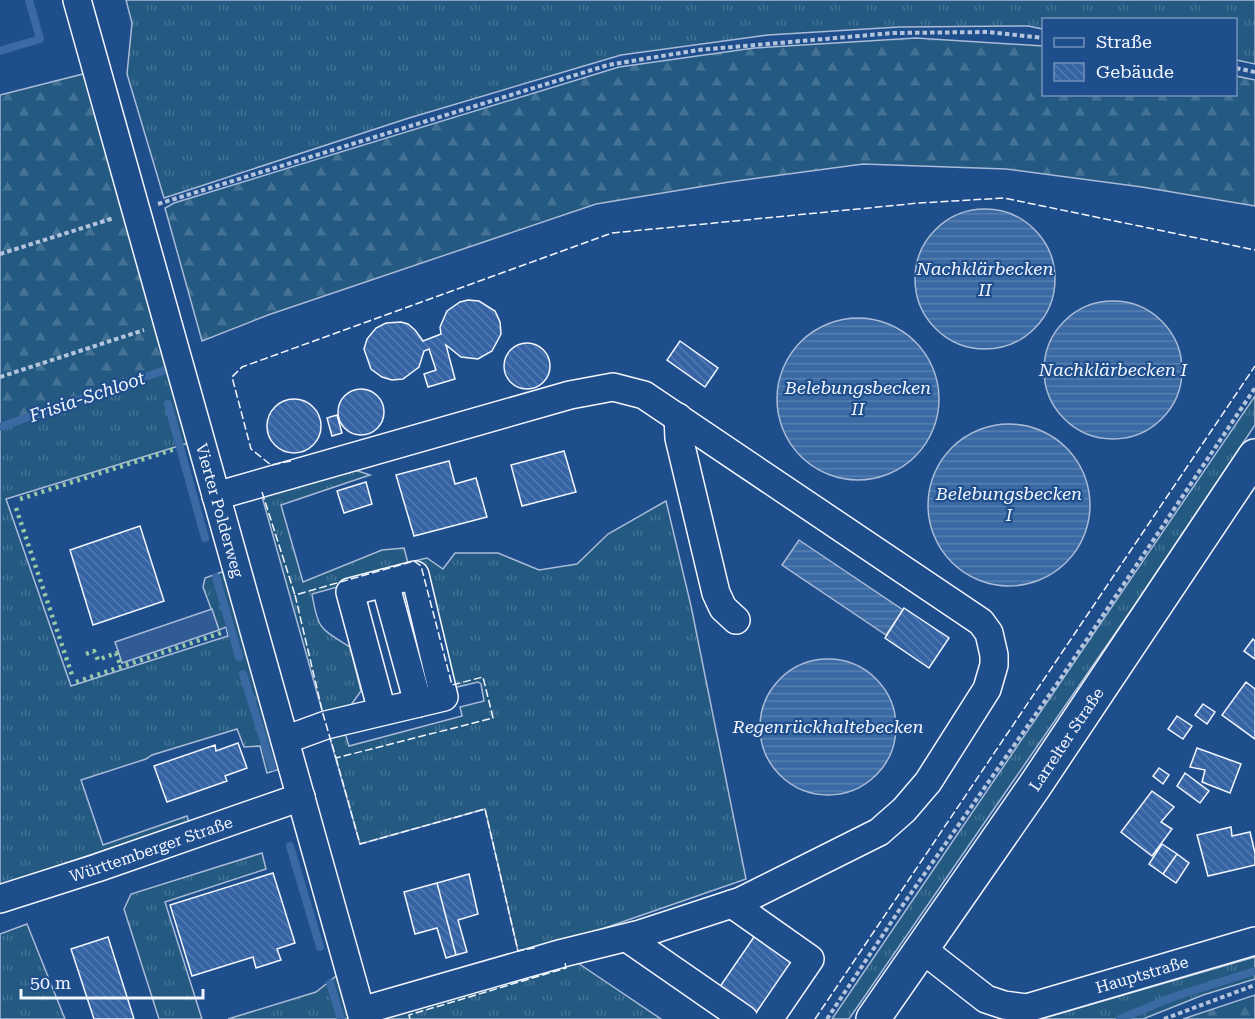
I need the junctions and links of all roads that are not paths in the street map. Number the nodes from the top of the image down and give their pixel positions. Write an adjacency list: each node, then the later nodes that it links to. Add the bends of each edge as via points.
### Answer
1 (77, 0): 4 (street, Vierter Polderweg)
2 (678, 417): 4 (street, via 644,395 613,387 570,395); 6 (street, via 679,438 716,593 723,608); 12 (street, via 981,622 989,633 994,655 987,688 976,708 928,782 904,810 879,832)
3 (1255, 456): 15 (main road, Larrelter Straße)
4 (216, 496): 9 (street, Vierter Polderweg)
5 (385, 583): 7 (street); 7 (street, via 415,575 444,697); 8 (street, via 350,592)
6 (736, 620)
7 (418, 703): 8 (street)
8 (382, 711): 9 (street)
9 (285, 740): 10 (street, Vierter Polderweg)
10 (300, 797): 11 (street, Württemberger Straße); 17 (street, Vierter Polderweg)
11 (0, 899)
12 (732, 904): 13 (street); 19 (street, via 810,959)
13 (627, 938): 17 (street, via 563,953); 18 (street)
14 (1255, 941): 16 (street, Hauptstraße)
15 (922, 948): 16 (street, Hauptstraße, via 986,999); 20 (main road, Larrelter Straße)
16 (1027, 1008): 21 (street, Hauptstraße)
17 (362, 1015)
18 (744, 1019)
19 (769, 1019)
20 (873, 1019)
21 (994, 1019)

